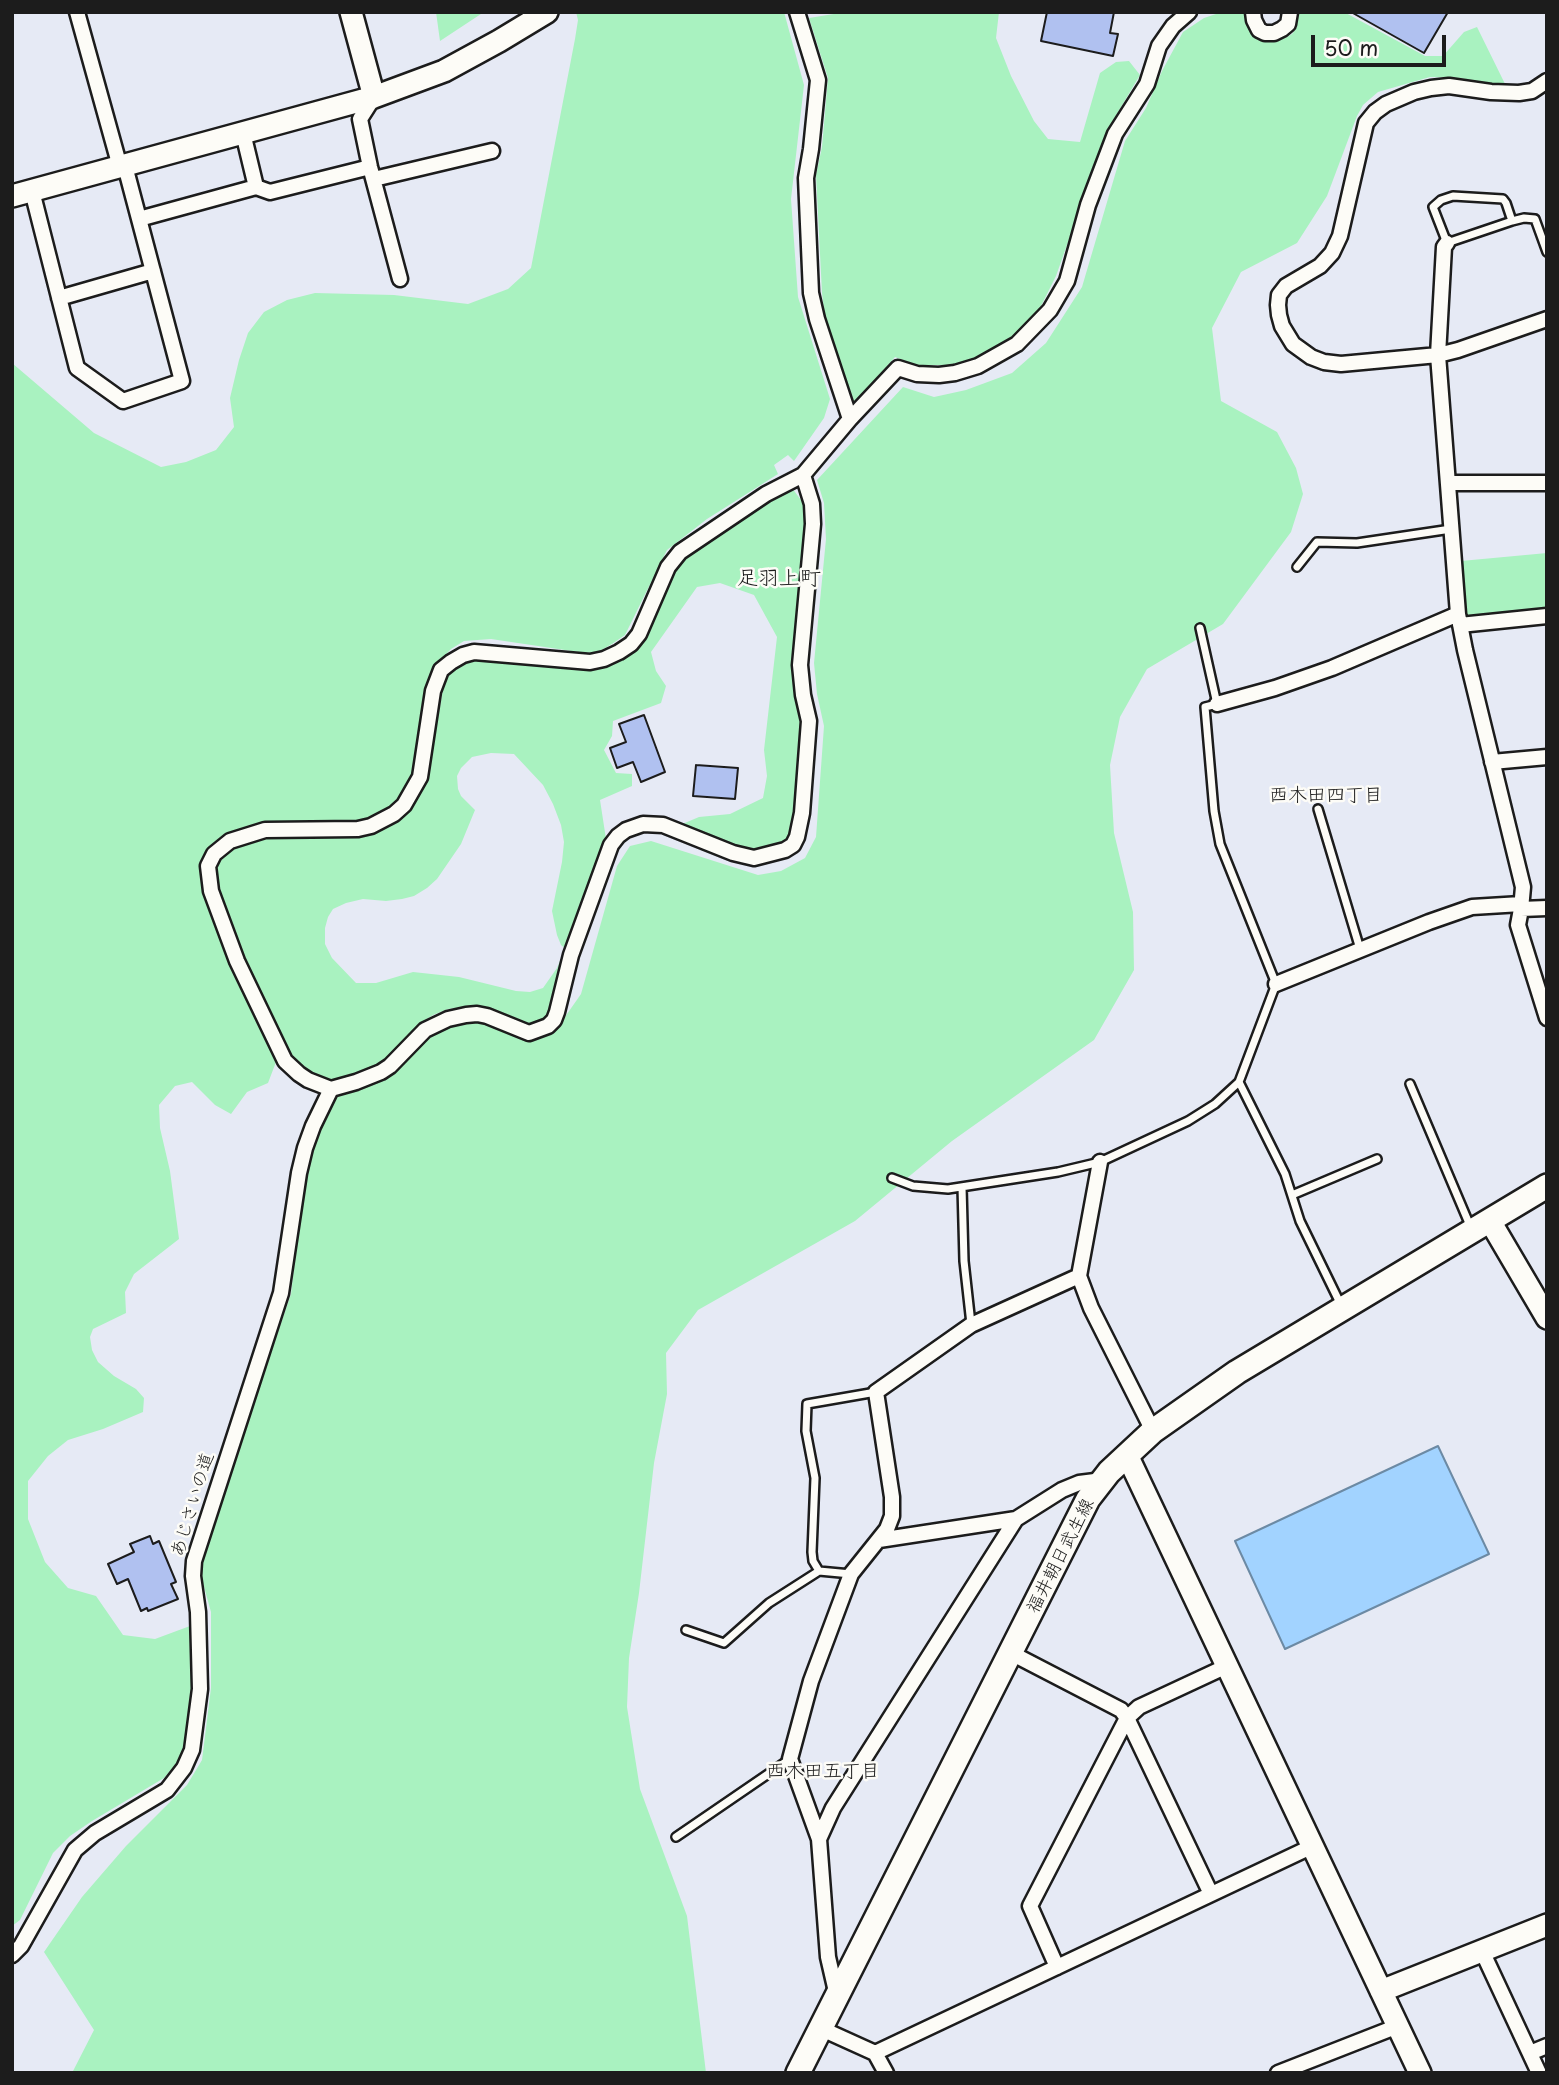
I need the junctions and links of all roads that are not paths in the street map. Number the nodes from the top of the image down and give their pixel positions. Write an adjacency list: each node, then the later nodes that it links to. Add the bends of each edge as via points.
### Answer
1 (77, 12): 12 (street)
2 (351, 12): 9 (street)
3 (547, 12): 9 (street, via 444,71)
4 (797, 12): 25 (street, via 818,80 806,178 811,293)
5 (1189, 12): 25 (street, via 1159,46 1146,84 1115,134 1088,205 1067,281 1050,310 1017,344 978,366 939,375 898,368)
6 (1253, 12): 7 (street, via 1259,30 1274,33 1288,24)
7 (1290, 12)
8 (1547, 81): 24 (street, via 1519,93 1431,88 1374,112 1366,123 1332,253 1279,295 1279,315 1288,337 1302,351 1324,362)
9 (374, 97): 10 (street); 13 (street, via 360,119)
10 (243, 134): 12 (street); 14 (street)
11 (492, 150): 13 (street)
12 (123, 167): 15 (street); 16 (street)
13 (372, 173): 14 (street, via 270,192); 21 (street)
14 (256, 187): 16 (street)
15 (22, 193): 22 (street)
16 (139, 219): 20 (street)
17 (1512, 221): 18 (lane); 18 (lane, via 1503,199 1441,200 1433,206); 19 (lane, via 1535,219)
18 (1447, 243): 24 (street)
19 (1547, 252)
20 (153, 271): 22 (street); 22 (street, via 182,381 123,401 77,368)
21 (400, 279)
22 (59, 298)
23 (1547, 319): 24 (street)
24 (1437, 355): 27 (street)
25 (850, 419): 26 (street)
26 (803, 475): 45 (street, via 813,524 800,665 809,721 802,813 793,845 754,858 663,825 642,824 626,831 611,845 571,955 557,1012 548,1026 529,1033 477,1014 448,1019 425,1030 381,1072); 45 (street, via 766,494 680,552 668,567 639,634 619,652 590,662 474,652 441,670 433,691 420,777 394,814 358,829 265,830 230,841 214,854 208,866 211,891 256,1003 285,1061 308,1080)
27 (1448, 483): 28 (street); 29 (street)
28 (1547, 483)
29 (1451, 528): 30 (lane, via 1357,543 1317,542); 32 (street)
30 (1297, 567)
31 (1547, 616): 32 (street)
32 (1459, 619): 34 (street, via 1332,668); 36 (street)
33 (1200, 628): 34 (lane)
34 (1217, 704): 41 (lane, via 1205,708 1220,844)
35 (1547, 757): 36 (street)
36 (1492, 762): 38 (street, via 1523,887)
37 (1318, 808): 40 (lane)
38 (1521, 906): 39 (street); 40 (street, via 1472,907); 42 (street, via 1518,925)
39 (1547, 908)
40 (1360, 950): 41 (street)
41 (1276, 984): 43 (lane)
42 (1547, 1018)
43 (1240, 1082): 47 (lane, via 1188,1121); 51 (lane)
44 (1410, 1084): 52 (lane)
45 (331, 1089): 76 (street, あじさいの道, via 299,1172 281,1293 194,1561 200,1689 192,1750 167,1790 75,1850)
46 (1377, 1159): 51 (lane)
47 (1100, 1162): 50 (lane); 53 (street)
48 (892, 1178): 50 (lane, via 913,1186)
49 (1547, 1186): 52 (main road, 福井朝日武生線)
50 (962, 1187): 56 (lane)
51 (1292, 1195): 54 (lane)
52 (1481, 1226): 54 (main road, 福井朝日武生線); 55 (street)
53 (1079, 1276): 56 (street); 58 (street)
54 (1343, 1308): 58 (main road, 福井朝日武生線, via 1237,1372)
55 (1547, 1318)
56 (971, 1325): 57 (street)
57 (876, 1392): 62 (street, via 892,1497 892,1516); 63 (lane, via 807,1404 806,1431 815,1478 812,1552)
58 (1153, 1431): 59 (main road, 福井朝日武生線)
59 (1127, 1455): 60 (main road, 福井朝日武生線); 67 (street)
60 (1103, 1480): 61 (street, via 1062,1490); 66 (main road, 福井朝日武生線, via 1088,1499)
61 (1016, 1519): 62 (street); 71 (street, via 833,1808)
62 (878, 1540): 64 (street)
63 (819, 1571): 64 (lane); 65 (lane, via 769,1603 724,1643)
64 (851, 1574): 69 (street, via 811,1681)
65 (686, 1630)
66 (1011, 1653): 68 (street, via 1121,1710); 79 (main road, 福井朝日武生線)
67 (1227, 1665): 68 (street, via 1139,1707); 72 (street)
68 (1127, 1718): 73 (street); 77 (street, via 1030,1906)
69 (790, 1759): 70 (lane); 71 (street)
70 (676, 1837)
71 (820, 1839): 79 (street, via 828,1957)
72 (1313, 1846): 73 (street); 78 (street)
73 (1211, 1894): 77 (street)
74 (1547, 1925): 75 (street)
75 (1482, 1951): 78 (street); 84 (street)
76 (12, 1955)
77 (1057, 1967): 83 (street)
78 (1381, 1991): 80 (street)
79 (837, 1997): 81 (main road, 福井朝日武生線)
80 (1398, 2026): 87 (street); 88 (street)
81 (822, 2029): 83 (street); 85 (main road, 福井朝日武生線)
82 (1547, 2046): 84 (street)
83 (875, 2053): 86 (street)
84 (1530, 2053): 89 (street)
85 (799, 2073)
86 (886, 2073)
87 (1278, 2073)
88 (1420, 2073)
89 (1539, 2073)

